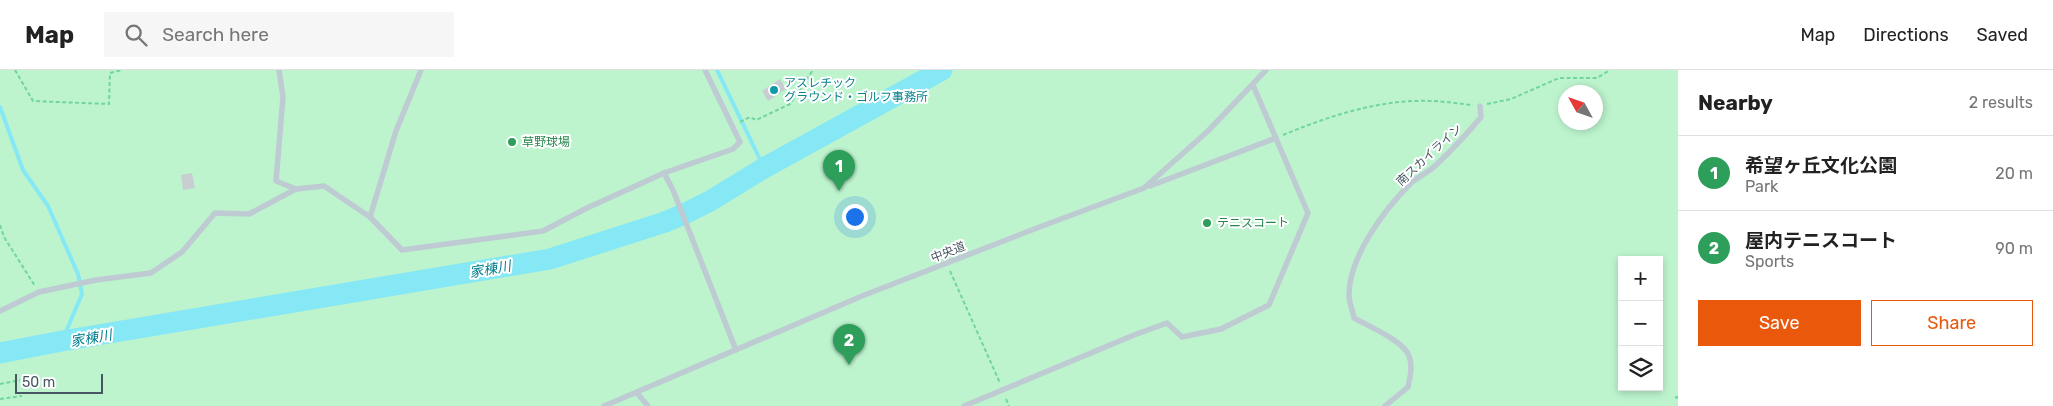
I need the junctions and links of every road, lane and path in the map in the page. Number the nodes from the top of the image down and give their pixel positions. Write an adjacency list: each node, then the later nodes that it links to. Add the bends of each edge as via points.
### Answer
1 (15, 70): 2 (path, via 33,101 109,104 110,73)
2 (122, 70)
3 (278, 70): 15 (lane, via 283,97 276,181)
4 (421, 70): 16 (lane, via 396,130)
5 (705, 70): 11 (lane)
6 (814, 70): 11 (path, via 790,104 756,120 750,117)
7 (1266, 70): 9 (lane, 中央道)
8 (1610, 70): 10 (path, via 1597,78 1560,78 1511,99)
9 (1253, 85): 12 (lane); 14 (lane, 中央道, via 1208,131)
10 (1480, 106): 12 (path, via 1431,101 1398,102 1330,116); 35 (lane, 南スカイライン, via 1481,117 1468,133 1434,167 1412,182 1384,215 1368,236 1354,269 1349,296 1354,318 1399,344 1409,355 1408,387)
11 (732, 125): 13 (lane, via 740,142 733,148)
12 (1276, 138): 14 (lane); 26 (lane, via 1308,213 1269,305 1221,329 1194,336 1182,337 1167,323)
13 (664, 173): 16 (lane, via 543,231 402,250); 23 (lane)
14 (1144, 188): 20 (lane, 中央道)
15 (296, 190): 16 (lane, via 324,186); 21 (lane, via 249,214 215,213 182,252 151,273)
16 (370, 217)
17 (0, 225): 18 (path)
18 (4, 237): 19 (path); 21 (path)
19 (0, 240)
20 (947, 263): 23 (lane, 中央道); 26 (path)
21 (39, 292): 22 (lane)
22 (0, 311)
23 (736, 350): 27 (lane, 中央道)
24 (20, 380): 25 (path)
25 (0, 384)
26 (1003, 389): 34 (lane)
27 (637, 393): 32 (lane, 中央道); 33 (lane)
28 (22, 396): 30 (path)
29 (1678, 396): 31 (path)
30 (0, 399)
31 (1678, 400)
32 (604, 406)
33 (648, 406)
34 (964, 406)
35 (1384, 406)

